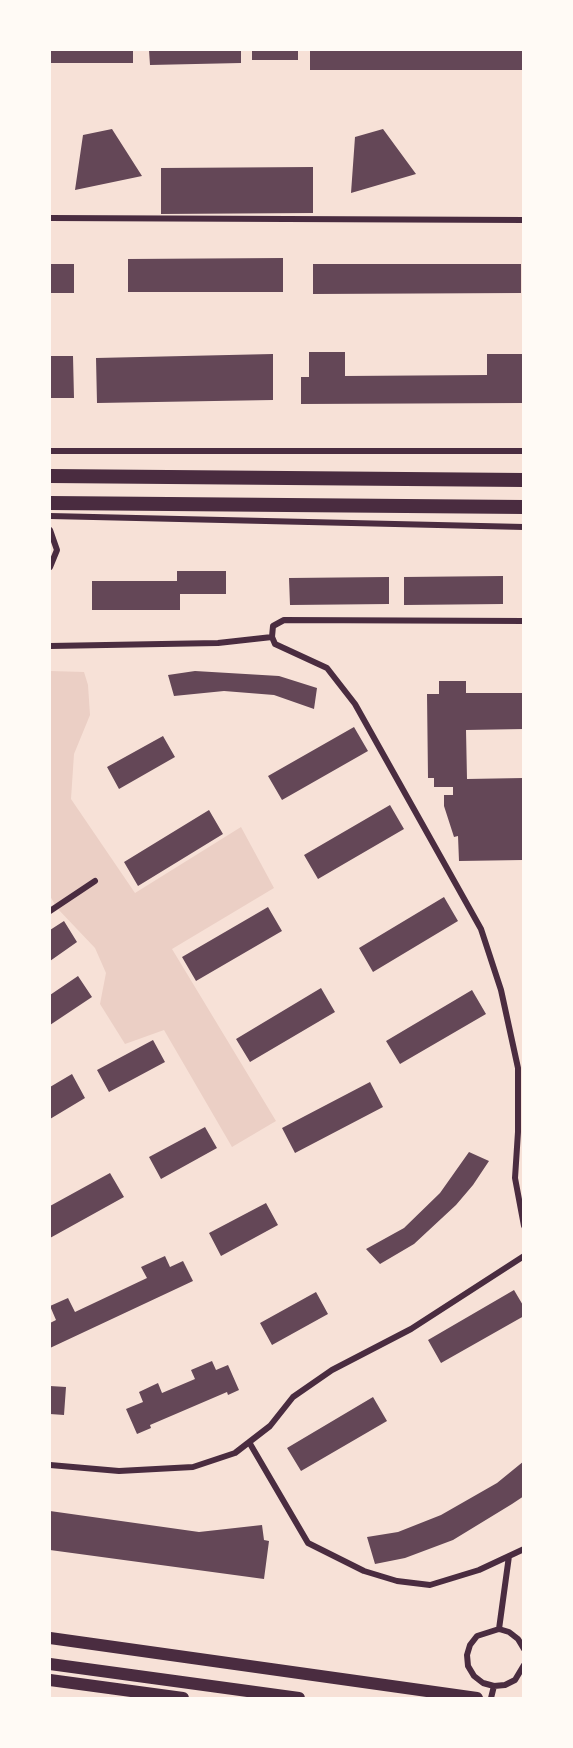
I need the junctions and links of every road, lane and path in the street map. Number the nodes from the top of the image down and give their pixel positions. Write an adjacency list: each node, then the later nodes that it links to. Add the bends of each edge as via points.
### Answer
1 (50, 218): 2 (street)
2 (524, 220)
3 (50, 451): 4 (street)
4 (524, 451)
5 (50, 476): 6 (main road)
6 (524, 480)
7 (50, 503): 8 (main road)
8 (524, 507)
9 (50, 516): 10 (street)
10 (524, 527)
11 (50, 530): 12 (street, via 57,549)
12 (50, 567)
13 (524, 621): 14 (street, via 285,620 273,626)
14 (272, 637): 15 (street, via 218,643); 18 (street, via 275,644 327,668 355,704 481,929 501,990 518,1068 515,1178)
15 (50, 646)
16 (95, 881): 17 (street)
17 (50, 911)
18 (524, 1226)
19 (524, 1256): 20 (street, via 411,1329 332,1370 293,1398 270,1426)
20 (249, 1442): 21 (street, via 235,1453 193,1467 118,1471); 23 (street, via 308,1544 364,1571 430,1585)
21 (50, 1465)
22 (524, 1549): 23 (street)
23 (509, 1556): 24 (street)
24 (499, 1629): 26 (street, via 518,1639); 30 (street, via 477,1636 467,1655 474,1676)
25 (50, 1638): 33 (main road)
26 (524, 1649)
27 (50, 1664): 32 (main road)
28 (524, 1665): 30 (street, via 515,1680)
29 (50, 1680): 31 (main road)
30 (494, 1686): 34 (street)
31 (183, 1698)
32 (299, 1698)
33 (477, 1698)
34 (491, 1698)

